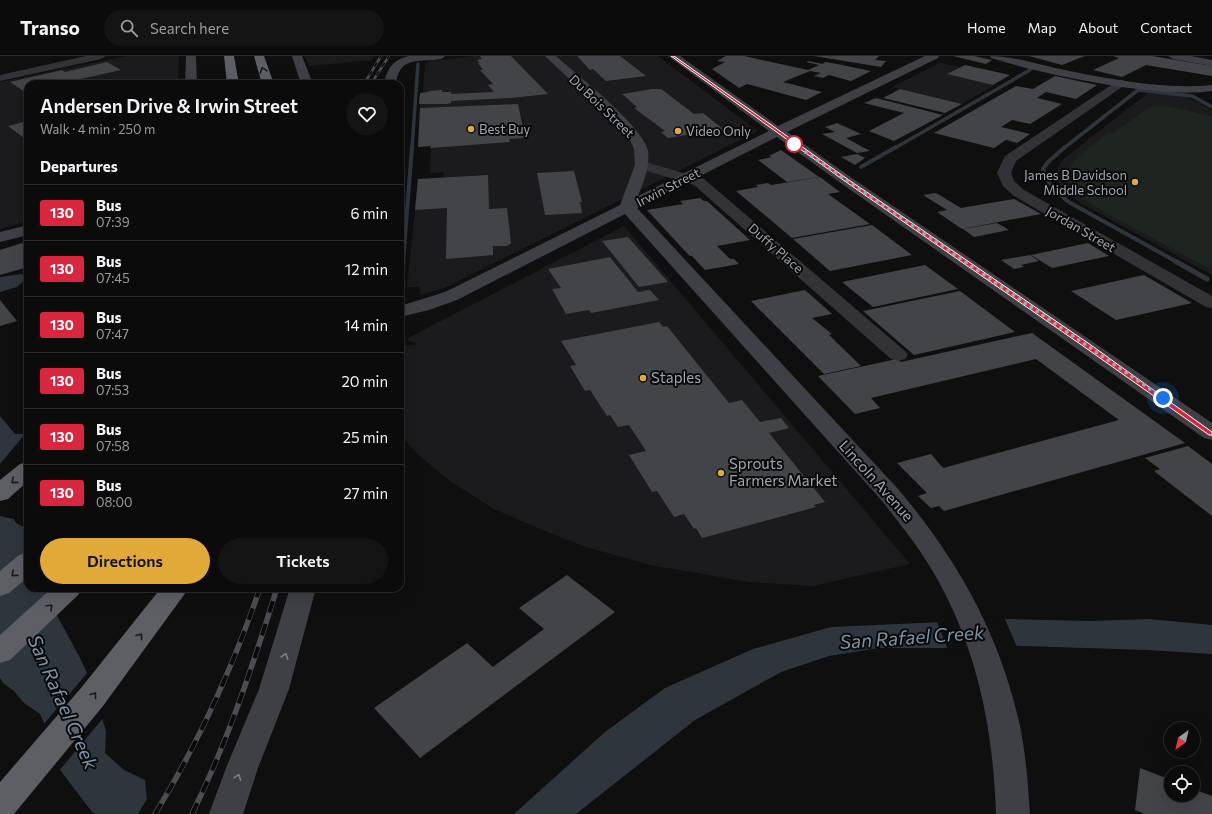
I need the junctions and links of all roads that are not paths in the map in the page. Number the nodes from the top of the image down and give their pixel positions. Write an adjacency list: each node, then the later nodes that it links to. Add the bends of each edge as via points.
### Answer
1 (101, 56): 15 (street)
2 (191, 56): 17 (street)
3 (230, 56): 18 (highway)
4 (259, 56): 19 (highway, one-way to 4)
5 (297, 56): 20 (street)
6 (440, 56): 21 (street, via 410,59 397,64)
7 (550, 56): 25 (street, Du Bois Street, via 623,123 641,149)
8 (673, 56): 24 (street)
9 (680, 56): 24 (street)
10 (934, 56): 24 (street, Irwin Street, via 806,117)
11 (995, 56): 22 (street, via 1056,72)
12 (1173, 56): 14 (street)
13 (114, 57): 15 (street)
14 (1212, 63)
15 (27, 73): 16 (street)
16 (0, 78)
17 (191, 80)
18 (232, 80)
19 (267, 80)
20 (306, 80)
21 (391, 80)
22 (1121, 83): 23 (street, via 1179,90); 30 (street, Jordan Street, via 1010,159 1004,173 1008,183 1019,193)
23 (1212, 88)
24 (781, 122): 26 (street, Irwin Street); 33 (street, via 913,217); 34 (street)
25 (642, 165): 26 (street, Duffy Place); 27 (street, Du Bois Street)
26 (687, 177): 27 (street, Irwin Street); 32 (street, Duffy Place, via 706,187)
27 (627, 207): 31 (street, Irwin Street, via 451,296); 45 (street, Lincoln Avenue, via 906,512 934,550 968,612 991,669 999,697 1008,752)
28 (24, 231): 29 (street)
29 (0, 237)
30 (1212, 303)
31 (404, 311)
32 (898, 355)
33 (1212, 421)
34 (1212, 433)
35 (24, 472): 36 (highway, one-way to 36)
36 (0, 493)
37 (24, 565): 38 (highway, one-way to 38)
38 (0, 586)
39 (65, 592): 42 (highway, one-way to 39)
40 (173, 592): 43 (highway, one-way to 40, via 116,666)
41 (302, 592): 44 (street, one-way to 41, via 274,689)
42 (0, 652)
43 (0, 806)
44 (226, 814)
45 (1013, 814)

